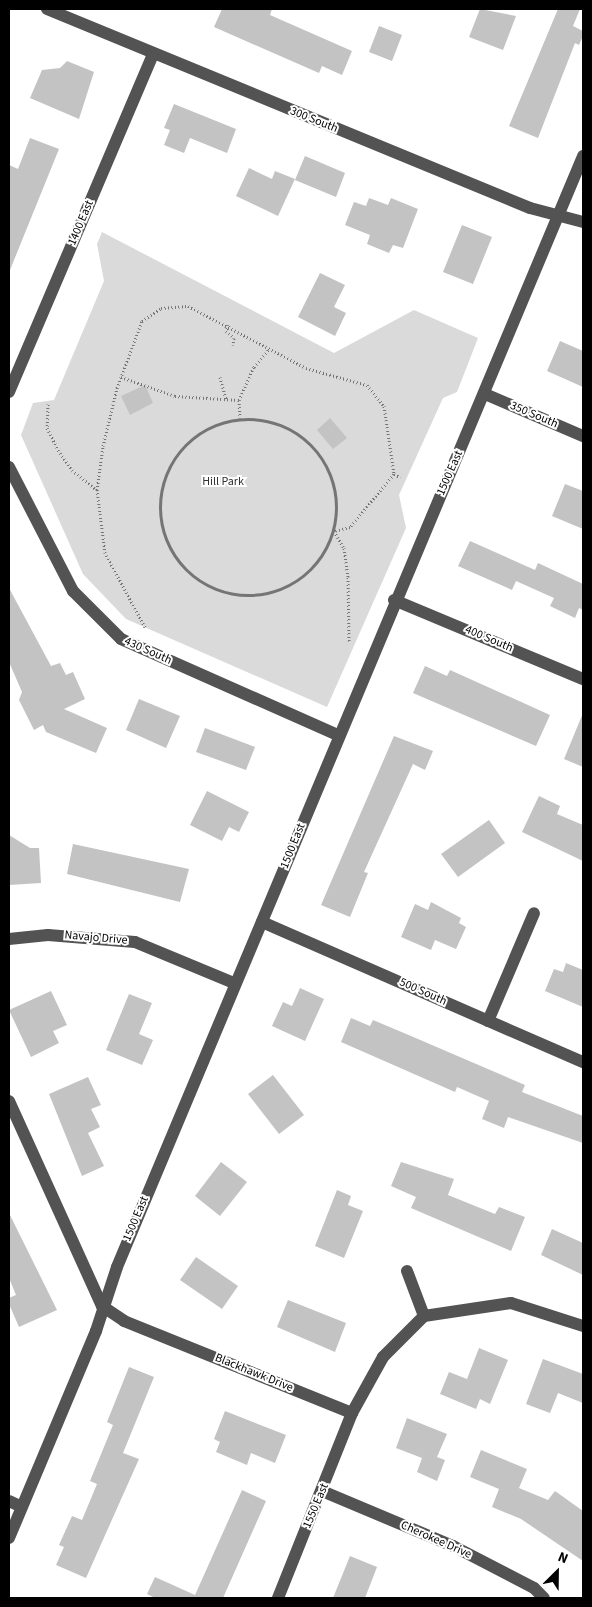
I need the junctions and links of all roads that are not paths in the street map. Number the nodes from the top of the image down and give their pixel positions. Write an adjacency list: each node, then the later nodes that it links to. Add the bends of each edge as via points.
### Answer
1 (47, 9): 2 (street, 300 South)
2 (153, 54): 4 (street, 300 South, via 530,208); 6 (street, 1400 East)
3 (583, 156): 4 (street, 1500 East)
4 (560, 215): 5 (street, 300 South); 7 (street, 1500 East)
5 (583, 222)
6 (9, 392)
7 (485, 394): 8 (street, 350 South); 10 (street, 1500 East)
8 (583, 436)
9 (9, 466): 12 (street, 430 South, via 73,591 121,639)
10 (394, 600): 11 (street, 400 South); 12 (street, 1500 East)
11 (583, 679)
12 (338, 736): 14 (street, 1500 East)
13 (534, 913): 17 (street)
14 (262, 922): 16 (street, 1500 East); 17 (street, 500 South)
15 (9, 939): 16 (street, Navajo Drive, via 48,934 135,942)
16 (234, 983): 21 (street, 1500 East)
17 (488, 1021): 18 (street, 500 South)
18 (583, 1062)
19 (9, 1101): 21 (street)
20 (407, 1271): 22 (street)
21 (102, 1306): 24 (street, Blackhawk Drive, via 124,1321); 27 (street, 1500 East, via 96,1332)
22 (424, 1316): 23 (street, via 511,1303); 24 (street, via 383,1357)
23 (583, 1326)
24 (352, 1413): 25 (street, 1550 East)
25 (322, 1491): 29 (street, Cherokee Drive, via 453,1546); 30 (street, 1550 East)
26 (9, 1501): 27 (street)
27 (22, 1507): 28 (street, 1500 East)
28 (9, 1538)
29 (532, 1593): 31 (street, Cherokee Drive)
30 (278, 1598)
31 (544, 1598)

